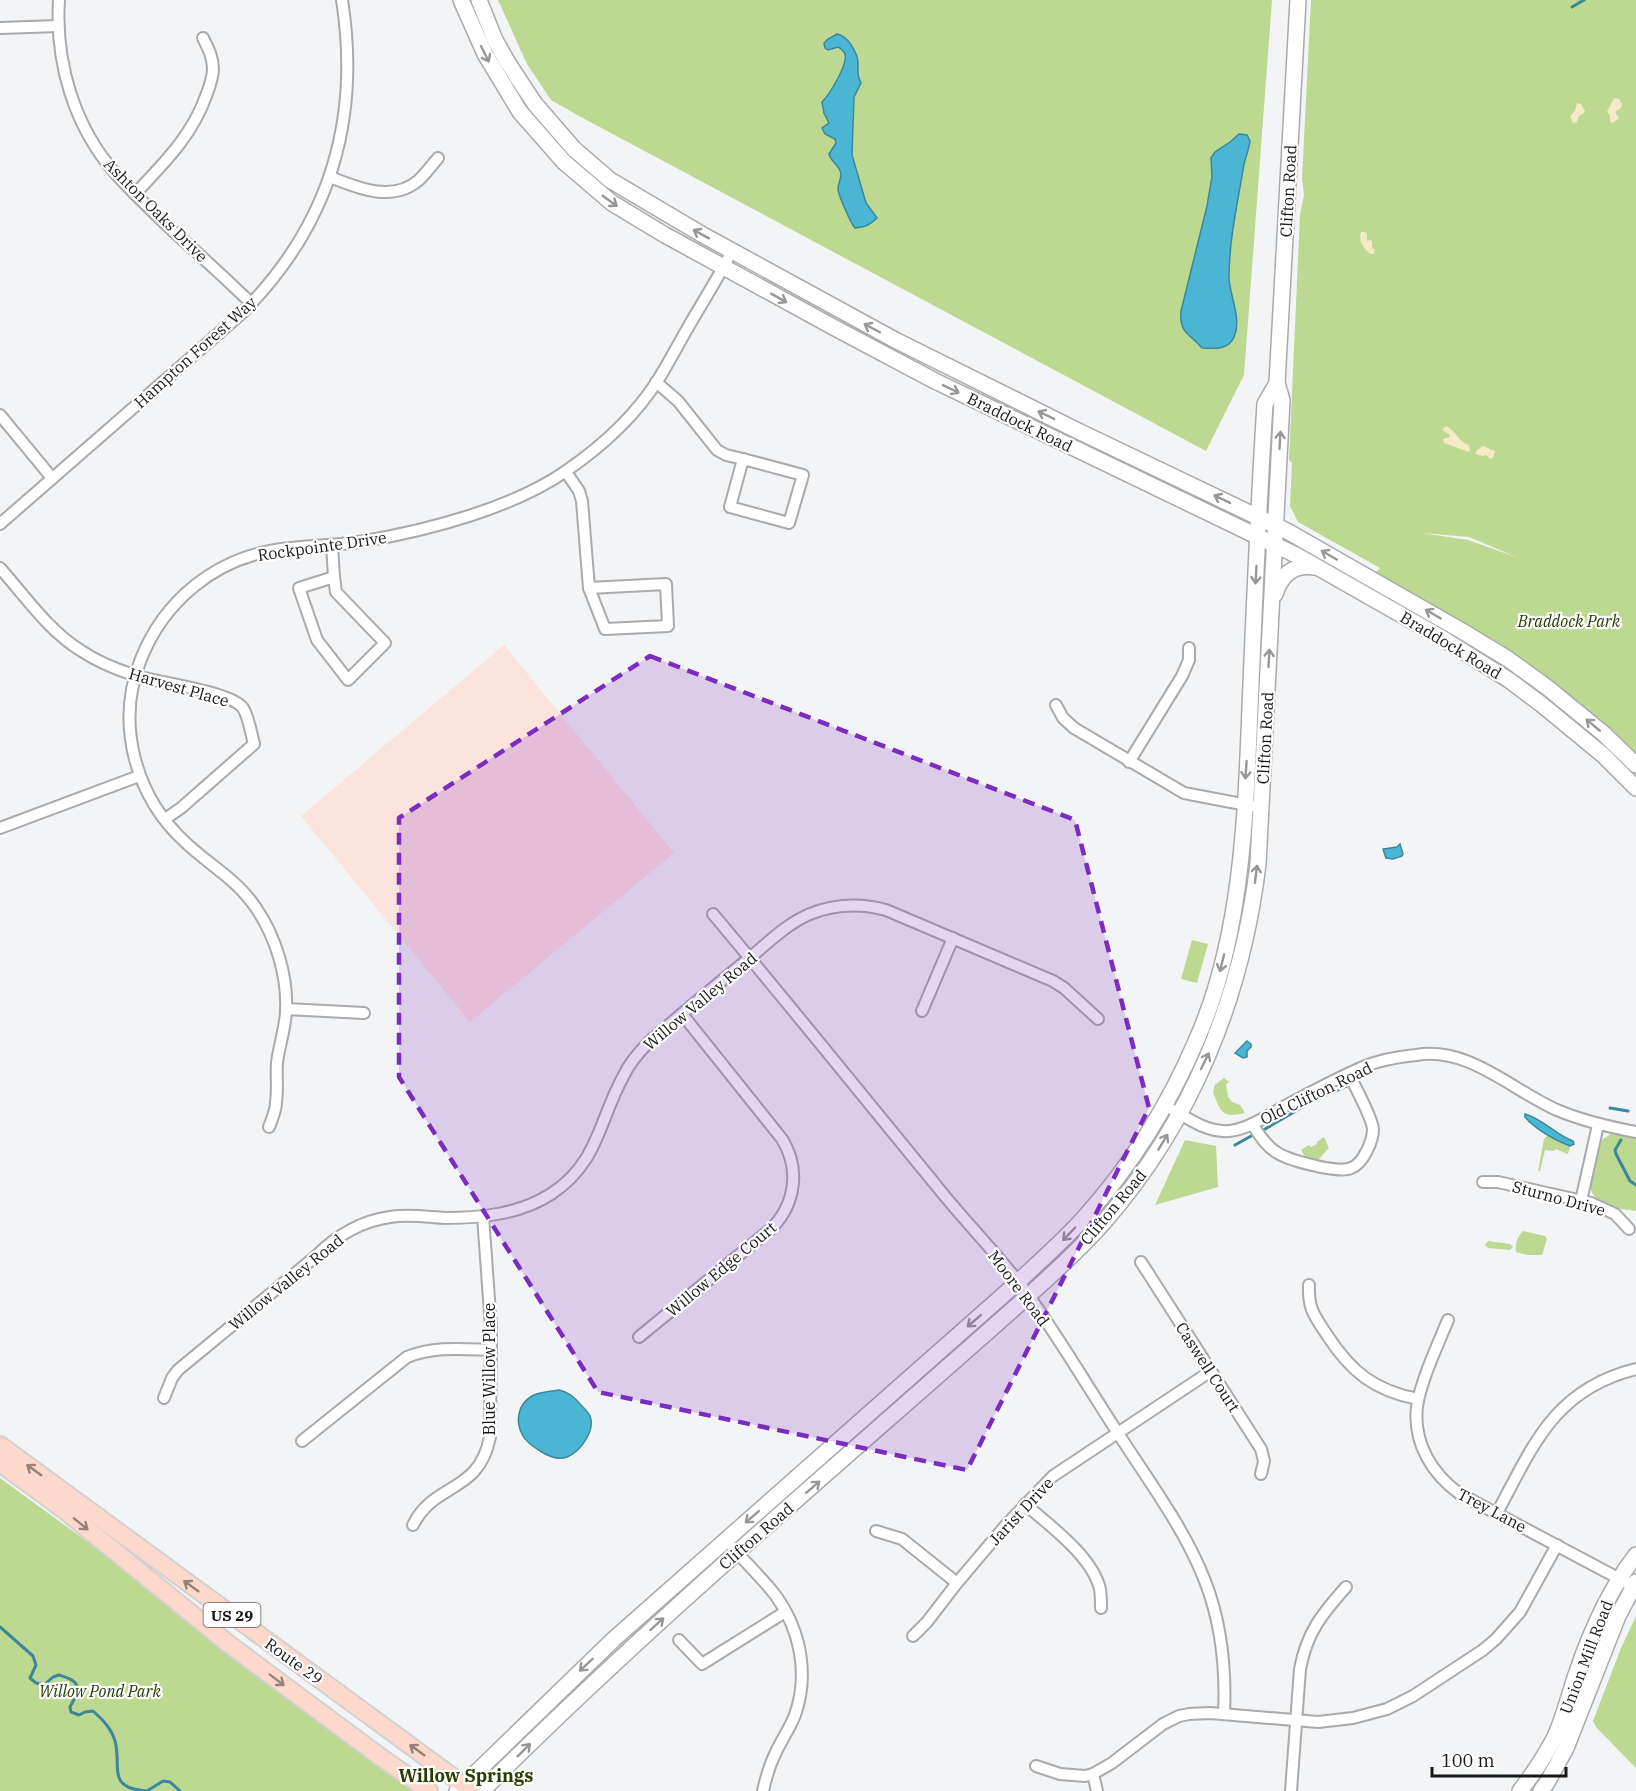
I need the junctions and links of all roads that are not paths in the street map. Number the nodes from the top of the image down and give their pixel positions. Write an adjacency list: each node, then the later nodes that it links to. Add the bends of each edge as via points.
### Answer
1 (59, 0): 6 (street, Ashton Oaks Drive)
2 (342, 0): 10 (street, Hampton Forest Way, via 348,85)
3 (461, 0): 13 (main road, Braddock Road, one-way to 13, via 484,54 520,112 564,162 635,218)
4 (479, 0): 12 (main road, Braddock Road, one-way to 4, via 610,180 574,149 520,82 495,40)
5 (1298, 0): 16 (main road, Clifton Road)
6 (58, 26): 7 (street); 11 (street, Ashton Oaks Drive, via 64,70 79,116 104,159)
7 (0, 28)
8 (203, 38): 11 (street, via 213,68 202,108 179,146)
9 (438, 158): 10 (street, via 417,181 393,191 370,191)
10 (330, 177): 14 (street, Hampton Forest Way, via 295,247)
11 (135, 194): 14 (street, Ashton Oaks Drive)
12 (732, 251): 13 (street, Rockpointe Drive); 21 (main road, Braddock Road, one-way to 12, via 905,345)
13 (723, 267): 15 (street, Rockpointe Drive); 24 (main road, Braddock Road, one-way to 24, via 935,381)
14 (251, 303): 20 (street, Hampton Forest Way)
15 (657, 382): 18 (street, via 678,401 717,450); 19 (street, Rockpointe Drive, via 606,440)
16 (1277, 383): 21 (main road, Clifton Road, via 1265,404); 23 (main road, Clifton Road, one-way to 16, via 1282,400)
17 (0, 415): 20 (street)
18 (743, 459): 18 (street, via 730,507 789,523 803,475)
19 (566, 472): 25 (street, Rockpointe Drive, via 485,510 401,534); 30 (street, via 582,501)
20 (52, 478): 22 (street, Hampton Forest Way)
21 (1258, 517): 23 (main road, Braddock Road); 24 (main road, Clifton Road)
22 (0, 524)
23 (1275, 525): 26 (main road, Clifton Road); 36 (main road, Braddock Road, one-way to 23, via 1548,688 1508,660)
24 (1257, 537): 26 (main road, Braddock Road); 39 (main road, Clifton Road, one-way to 39)
25 (332, 545): 29 (street); 33 (street, Rockpointe Drive, via 271,550 206,576 190,588 156,627)
26 (1275, 545): 28 (main road, Braddock Road); 31 (main road, Clifton Road)
27 (0, 567): 33 (street, Harvest Place, via 64,639 92,658)
28 (1316, 567): 31 (main road, via 1303,566 1288,572 1280,581); 38 (main road, Braddock Road, via 1509,680 1603,755)
29 (334, 577): 29 (street, via 299,588 317,640 348,680 385,643 336,592)
30 (589, 588): 30 (street, via 666,584 668,626 605,629)
31 (1271, 609): 40 (main road, Clifton Road, one-way to 31)
32 (1188, 648): 35 (street, via 1189,660 1182,676)
33 (135, 676): 37 (street, Rockpointe Drive, via 130,727); 41 (street, Harvest Place, via 236,702 247,716 254,744)
34 (1056, 705): 35 (street, via 1074,728)
35 (1129, 762): 39 (street, via 1184,793)
36 (1636, 765)
37 (139, 776): 41 (street, Rockpointe Drive); 42 (street)
38 (1636, 788)
39 (1244, 805): 40 (street); 52 (main road, Clifton Road, one-way to 52, via 1234,914 1218,980 1198,1038)
40 (1261, 807): 53 (main road, Clifton Road, one-way to 40, via 1214,1044 1239,966 1254,899)
41 (165, 819): 46 (street, Rockpointe Drive, via 183,840 236,883 257,909 276,949)
42 (0, 828)
43 (713, 914): 45 (street, Moore Road)
44 (953, 938): 45 (street, Willow Valley Road, via 886,910 844,906 800,919); 47 (street); 50 (street, Willow Valley Road, via 1053,981)
45 (750, 957): 49 (street, Willow Valley Road); 63 (street, Moore Road)
46 (286, 1009): 48 (street); 56 (street, Rockpointe Drive, via 277,1068 277,1100)
47 (922, 1011)
48 (364, 1013)
49 (682, 1014): 60 (street, Willow Valley Road, via 649,1042 630,1065 584,1163 542,1200 522,1209); 67 (street, Willow Edge Court, via 782,1138 792,1162 793,1186 786,1209 772,1228)
50 (1098, 1019)
51 (1349, 1074): 54 (street, Old Clifton Road); 54 (street, via 1372,1129 1370,1143 1351,1169 1292,1160 1276,1153); 55 (street, Old Clifton Road, via 1416,1054 1452,1057 1495,1075 1556,1110)
52 (1165, 1105): 53 (street, Old Clifton Road); 63 (main road, Clifton Road, one-way to 63, via 1103,1197)
53 (1180, 1114): 54 (street, Old Clifton Road, via 1203,1127 1225,1132); 65 (main road, Clifton Road, one-way to 53, via 1103,1223 1156,1154)
54 (1252, 1124)
55 (1598, 1125): 57 (street, Old Clifton Road); 59 (street)
56 (269, 1127)
57 (1636, 1132)
58 (1483, 1182): 59 (street, Sturno Drive)
59 (1581, 1201): 61 (street, Sturno Drive, via 1615,1214)
60 (483, 1216): 68 (street, Blue Willow Place); 71 (street, Willow Valley Road, via 398,1216 349,1231 327,1245 178,1370)
61 (1629, 1229)
62 (1141, 1262): 70 (street, Caswell Court)
63 (1018, 1282): 65 (street, Moore Road); 82 (main road, Clifton Road, one-way to 82)
64 (1309, 1285): 72 (street, via 1314,1316 1348,1364 1379,1387)
65 (1028, 1296): 73 (street, Moore Road); 84 (main road, Clifton Road, one-way to 65)
66 (1448, 1320): 72 (street, Trey Lane)
67 (639, 1337)
68 (491, 1350): 74 (street, via 442,1348 407,1357); 80 (street, Blue Willow Place, via 490,1437 483,1460 471,1476 423,1508)
69 (1636, 1369): 79 (street, via 1595,1385 1560,1411 1531,1447)
70 (1211, 1371): 73 (street, Jarist Drive); 77 (street, Caswell Court, via 1261,1449)
71 (164, 1398)
72 (1418, 1399): 79 (street, Trey Lane, via 1419,1437 1434,1470 1455,1491)
73 (1117, 1432): 78 (street, Jarist Drive, via 1053,1476); 93 (street, Moore Road, via 1180,1531 1206,1582 1221,1646)
74 (302, 1441)
75 (0, 1445): 97 (main road, Route 29 / US 29, one-way to 75)
76 (0, 1464): 98 (main road, Route 29 / US 29, one-way to 98, via 64,1510 230,1645)
77 (1261, 1474)
78 (1025, 1504): 87 (street, Jarist Drive); 89 (street, via 1089,1566 1100,1588)
79 (1497, 1513): 83 (street, Trey Lane)
80 (412, 1525)
81 (876, 1531): 87 (street, via 902,1539)
82 (726, 1540): 84 (street); 97 (main road, Clifton Road, one-way to 97, via 614,1639)
83 (1557, 1545): 86 (street, Trey Lane); 94 (street, via 1520,1612 1483,1650 1387,1709 1334,1721)
84 (737, 1553): 90 (street); 99 (main road, Clifton Road, one-way to 84)
85 (1636, 1556): 86 (main road, Union Mill Road)
86 (1629, 1582): 103 (main road, Union Mill Road, via 1610,1595 1576,1673 1555,1736); 104 (main road, Union Mill Road, via 1566,1748)
87 (957, 1583): 91 (street, Jarist Drive)
88 (1346, 1587): 94 (street, via 1320,1617 1306,1643)
89 (1101, 1608)
90 (785, 1612): 92 (street, via 702,1664); 100 (street, via 802,1660 800,1695)
91 (913, 1636)
92 (679, 1640)
93 (1224, 1714): 94 (street); 96 (street, via 1189,1714 1170,1720)
94 (1296, 1720): 102 (street)
95 (1036, 1766): 96 (street, via 1060,1774)
96 (1093, 1774): 101 (street)
97 (464, 1789)
98 (429, 1791)
99 (482, 1791)
100 (763, 1791)
101 (1097, 1791)
102 (1291, 1791)
103 (1520, 1791)
104 (1541, 1791)

